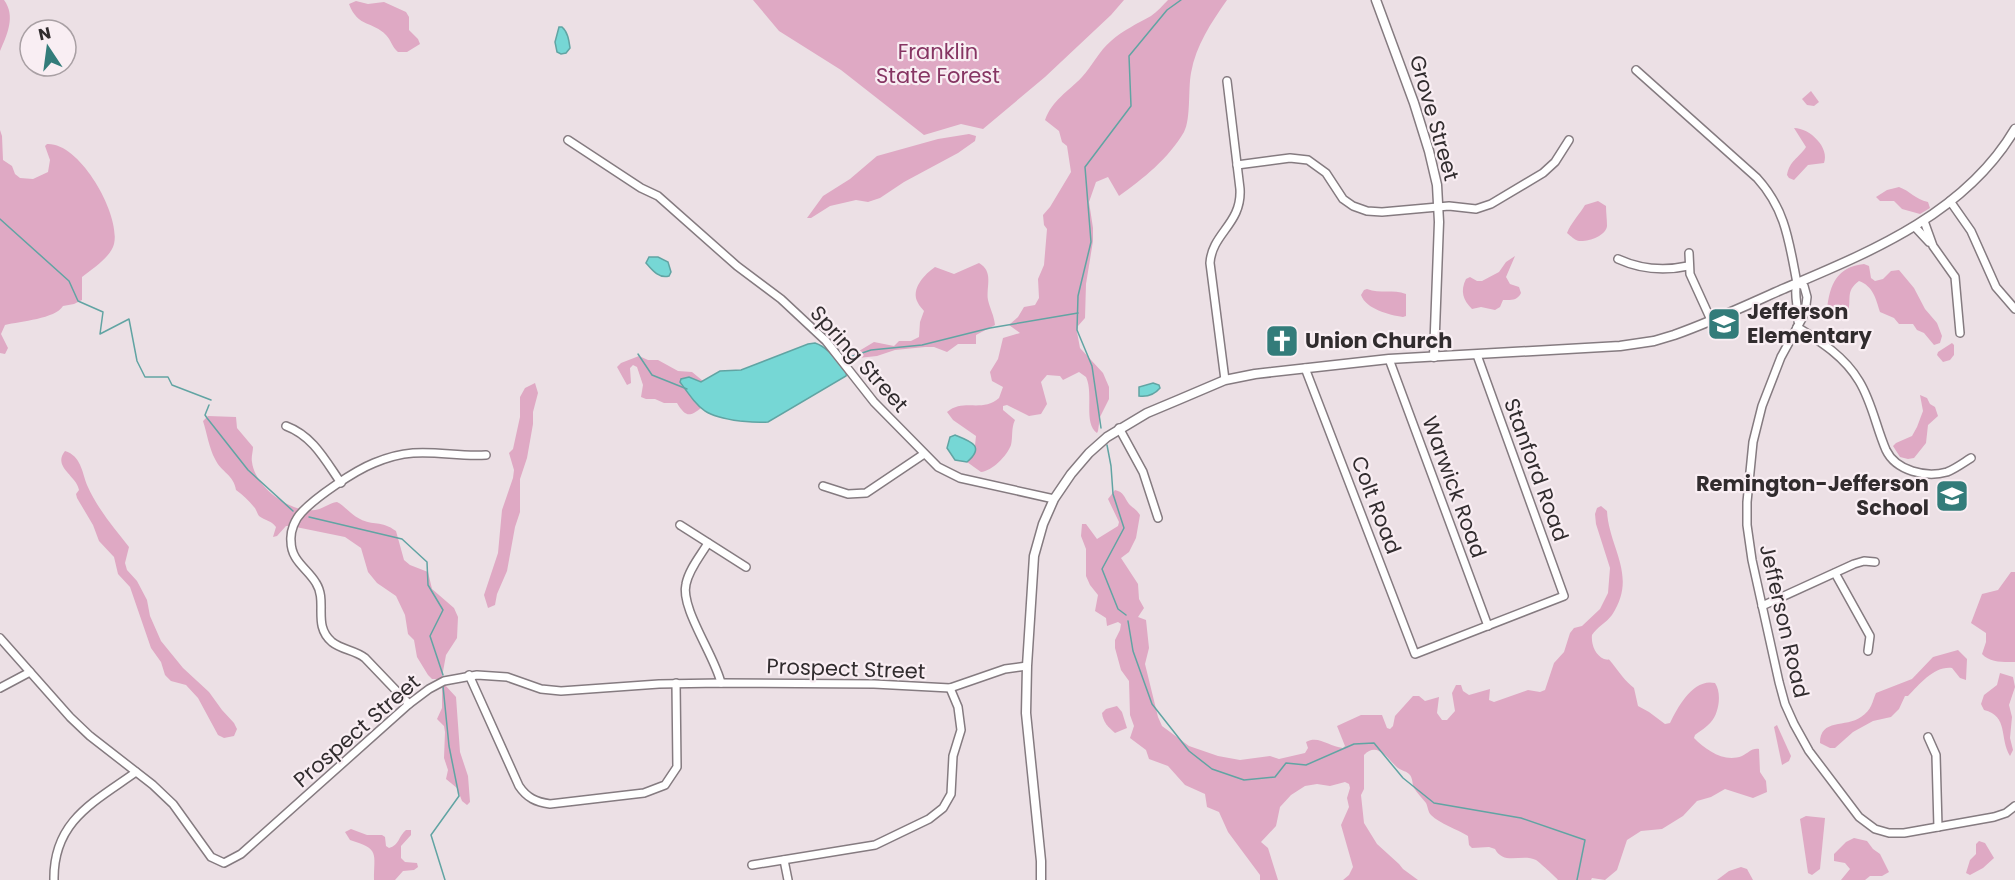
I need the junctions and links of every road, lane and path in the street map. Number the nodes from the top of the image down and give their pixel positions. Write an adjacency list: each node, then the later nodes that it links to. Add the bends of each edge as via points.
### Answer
1 (1376, 0): 9 (main road, Grove Street, via 1430,151)
2 (1636, 70): 16 (street, via 1766,188 1779,209)
3 (1227, 81): 7 (street)
4 (2015, 129): 8 (main road, via 1996,156)
5 (568, 140): 29 (street, Spring Street, via 658,196 781,299 826,341 862,388)
6 (1569, 141): 9 (street, via 1543,173 1491,204 1476,209)
7 (1237, 165): 9 (street, via 1305,159 1315,163 1339,194 1356,208 1379,213); 25 (street, via 1238,210 1216,242 1210,259)
8 (1950, 201): 10 (main road); 17 (street, via 1971,231 1996,287)
9 (1438, 207): 22 (main road, Grove Street)
10 (1924, 221): 11 (main road); 12 (street)
11 (1915, 227): 12 (street); 16 (main road)
12 (1933, 246): 20 (street, via 1955,277)
13 (1689, 253): 15 (street)
14 (1618, 260): 15 (street, via 1657,268)
15 (1688, 266): 18 (street)
16 (1797, 283): 18 (main road); 19 (street, Jefferson Road, via 1804,286 1807,301)
17 (2015, 309)
18 (1711, 320): 21 (main road, via 1674,335 1631,345)
19 (1797, 327): 30 (street, via 1831,349 1852,371 1868,397 1886,448 1896,462 1913,471 1932,474 1946,472); 40 (street, Jefferson Road, via 1762,406 1748,474 1747,525)
20 (1960, 333)
21 (1477, 355): 22 (main road); 41 (street, Stanford Road, via 1564,596)
22 (1434, 357): 23 (main road)
23 (1389, 359): 24 (main road); 41 (street, Warwick Road)
24 (1305, 368): 25 (main road); 41 (street, Colt Road, via 1415,654)
25 (1225, 381): 27 (main road, via 1147,413)
26 (286, 426): 31 (street, via 309,439)
27 (1119, 429): 33 (main road, via 1089,453); 34 (street, via 1143,472)
28 (486, 454): 31 (street, via 399,455 371,464)
29 (924, 454): 32 (street, via 866,493 848,494); 33 (street, Spring Street, via 938,467 960,478)
30 (1971, 458)
31 (341, 483): 51 (street, via 296,519 291,541 294,556 318,585 321,625 328,638 365,658)
32 (823, 486)
33 (1054, 499): 44 (main road, via 1034,556)
34 (1158, 518)
35 (680, 525): 36 (street)
36 (708, 543): 38 (street); 47 (street, via 689,576 685,595)
37 (1875, 562): 39 (street, via 1864,561)
38 (746, 567)
39 (1835, 573): 40 (street); 43 (street, via 1870,636)
40 (1762, 606): 55 (street, Jefferson Road, via 1789,714 1809,751 1855,812 1868,826 1889,833)
41 (1488, 626)
42 (0, 638): 45 (street, Prospect Street)
43 (1868, 651)
44 (1026, 666): 50 (street, Prospect Street); 60 (main road, via 1033,818)
45 (30, 672): 49 (street); 53 (street, Prospect Street, via 84,729)
46 (469, 675): 48 (street, Prospect Street, via 499,676 556,691); 48 (street, via 519,786 528,797 550,804 644,793 665,785 676,767); 51 (street, Prospect Street, via 436,685)
47 (721, 683): 48 (street, Prospect Street); 50 (street, Prospect Street)
48 (676, 684)
49 (0, 688)
50 (950, 688): 56 (street, via 961,730 953,756 951,794 943,808 875,845)
51 (409, 704): 53 (street, Prospect Street, via 227,863 211,857 173,804)
52 (1928, 737): 55 (street, via 1936,755)
53 (136, 772): 58 (street, via 83,810 69,825 56,851)
54 (2015, 806): 55 (street, Jefferson Road, via 2000,815)
55 (1938, 827)
56 (784, 860): 57 (street); 59 (street)
57 (752, 865)
58 (54, 880)
59 (788, 880)
60 (1041, 880)

